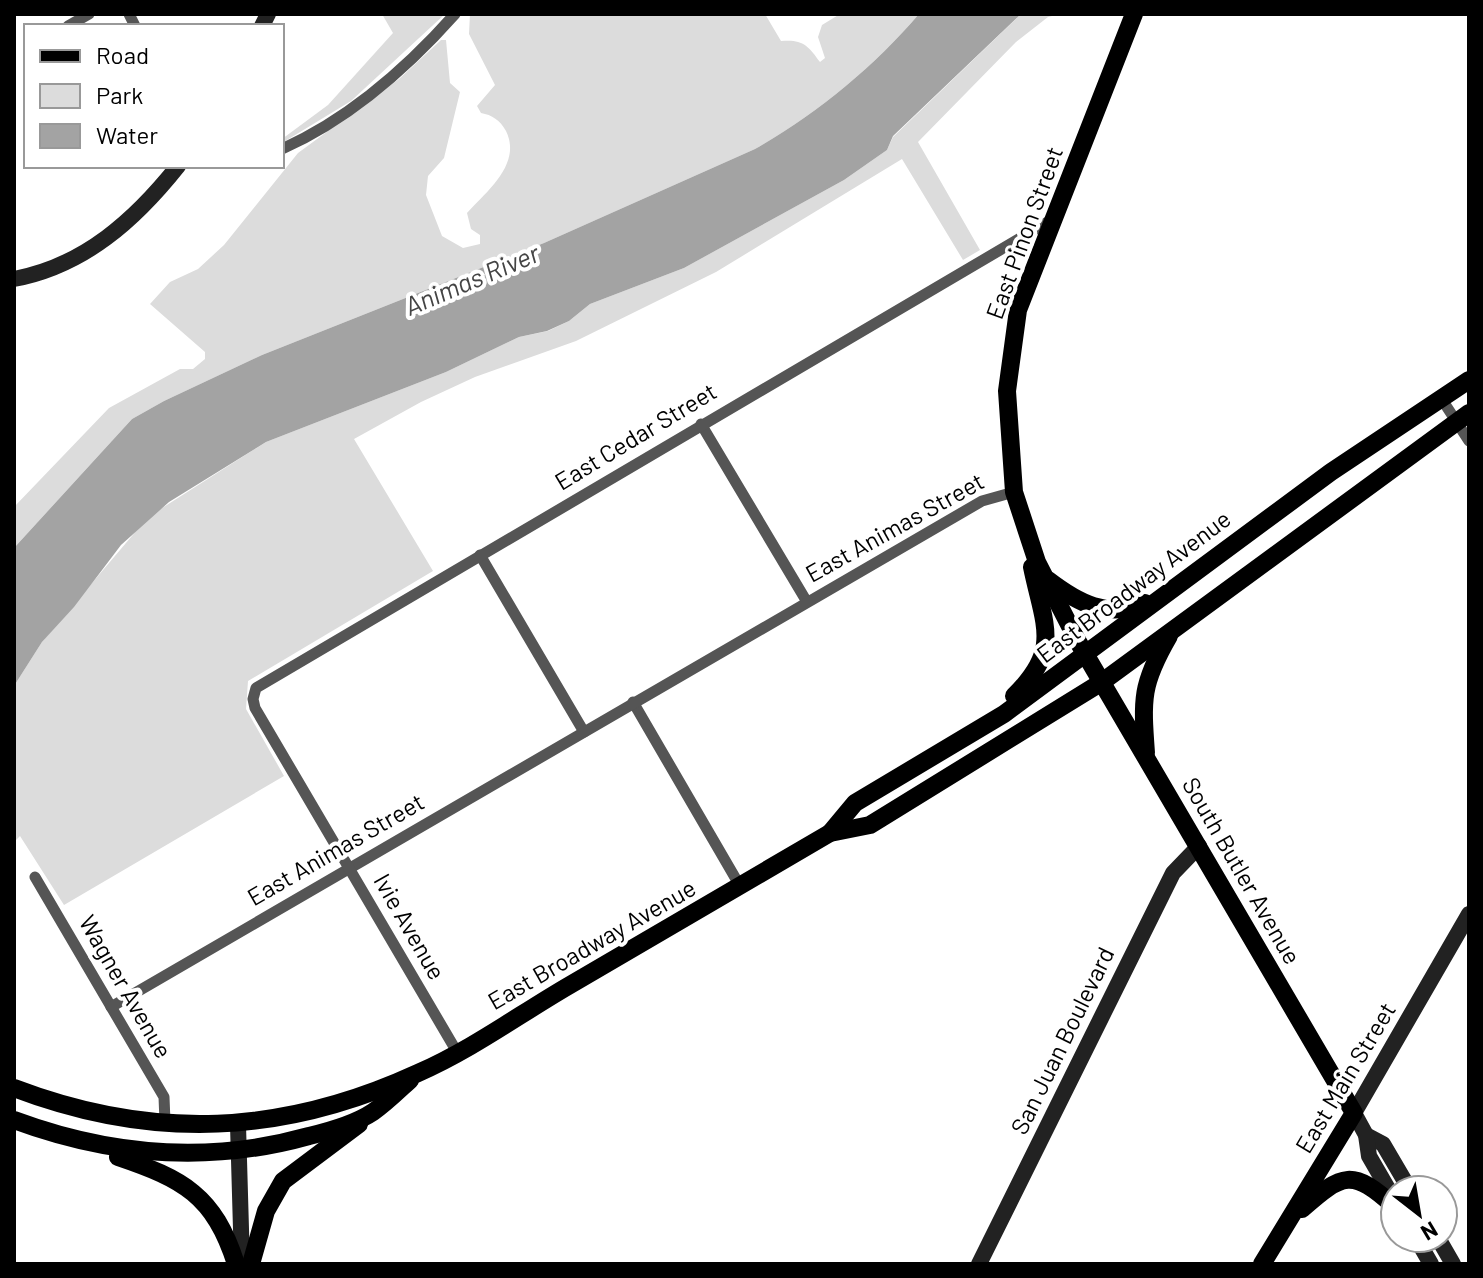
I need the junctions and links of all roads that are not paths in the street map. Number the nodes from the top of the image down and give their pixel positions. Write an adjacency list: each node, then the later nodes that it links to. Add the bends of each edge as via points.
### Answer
1 (89, 14): 4 (street)
2 (455, 14): 5 (street, via 353,107)
3 (1134, 14): 7 (main road, East Pinon Street)
4 (72, 24)
5 (284, 148)
6 (176, 168): 8 (main road, via 145,206 95,246 51,270)
7 (1051, 220): 12 (street, East Cedar Street); 14 (main road, East Pinon Street, via 1018,310 1011,354 1007,391)
8 (14, 279)
9 (1469, 380): 10 (main road, East Broadway Avenue)
10 (1441, 398): 11 (street); 18 (main road, East Broadway Avenue)
11 (1463, 417): 13 (street); 20 (main road, East Broadway Avenue)
12 (701, 424): 16 (street, East Cedar Street); 19 (street)
13 (1469, 441)
14 (1014, 492): 15 (main road, East Pinon Street); 19 (street, East Animas Street, via 982,501)
15 (1026, 533): 17 (main road, East Pinon Street); 25 (main road, via 1047,628 1045,655 1037,672)
16 (480, 555): 23 (street, East Cedar Street, via 260,685); 26 (street)
17 (1045, 577): 18 (main road, via 1084,604 1110,610 1138,606); 21 (main road, East Pinon Street)
18 (1172, 589): 21 (main road, East Broadway Avenue)
19 (807, 602): 24 (street, East Animas Street)
20 (1172, 630): 22 (main road, East Broadway Avenue); 27 (main road, via 1144,689)
21 (1085, 654): 22 (main road, South Butler Avenue); 25 (main road, East Broadway Avenue)
22 (1102, 682): 27 (main road, South Butler Avenue); 28 (main road, East Broadway Avenue, via 881,819)
23 (253, 699): 30 (street, Ivie Avenue)
24 (633, 702): 26 (street, East Animas Street); 32 (street)
25 (983, 727): 28 (main road, East Broadway Avenue, via 855,803)
26 (584, 732): 30 (street, East Animas Street)
27 (1146, 755): 29 (main road, South Butler Avenue)
28 (830, 833): 32 (main road, East Broadway Avenue)
29 (1199, 846): 39 (main road, South Butler Avenue); 52 (main road, San Juan Boulevard, via 1173,873)
30 (350, 868): 34 (street, East Animas Street); 35 (street, Ivie Avenue)
31 (35, 877): 34 (street, Wagner Avenue)
32 (740, 886): 35 (main road, East Broadway Avenue)
33 (1469, 914): 39 (main road, East Main Street)
34 (111, 1007): 41 (street, Wagner Avenue, via 164,1097)
35 (457, 1052): 36 (main road, East Broadway Avenue)
36 (418, 1073): 38 (main road, East Broadway Avenue); 42 (main road, East Broadway Avenue, via 310,1112)
37 (14, 1088): 41 (main road, East Broadway Avenue, via 91,1113)
38 (371, 1113): 45 (main road, East Broadway Avenue, via 316,1134); 51 (main road, via 283,1181 266,1211)
39 (1354, 1113): 43 (main road); 49 (main road, East Main Street)
40 (14, 1120): 44 (main road, East Broadway Avenue)
41 (165, 1122): 42 (main road, East Broadway Avenue)
42 (238, 1125): 45 (main road)
43 (1366, 1135): 46 (main road); 47 (main road, via 1383,1144)
44 (59, 1136): 45 (main road, East Broadway Avenue, via 158,1153); 50 (main road, via 183,1184 217,1217)
45 (239, 1151): 50 (main road)
46 (1379, 1174)
47 (1401, 1174)
48 (1379, 1193): 49 (main road, via 1346,1179 1328,1186)
49 (1288, 1222): 53 (main road, East Main Street)
50 (239, 1264)
51 (251, 1264)
52 (979, 1264)
53 (1262, 1264)

